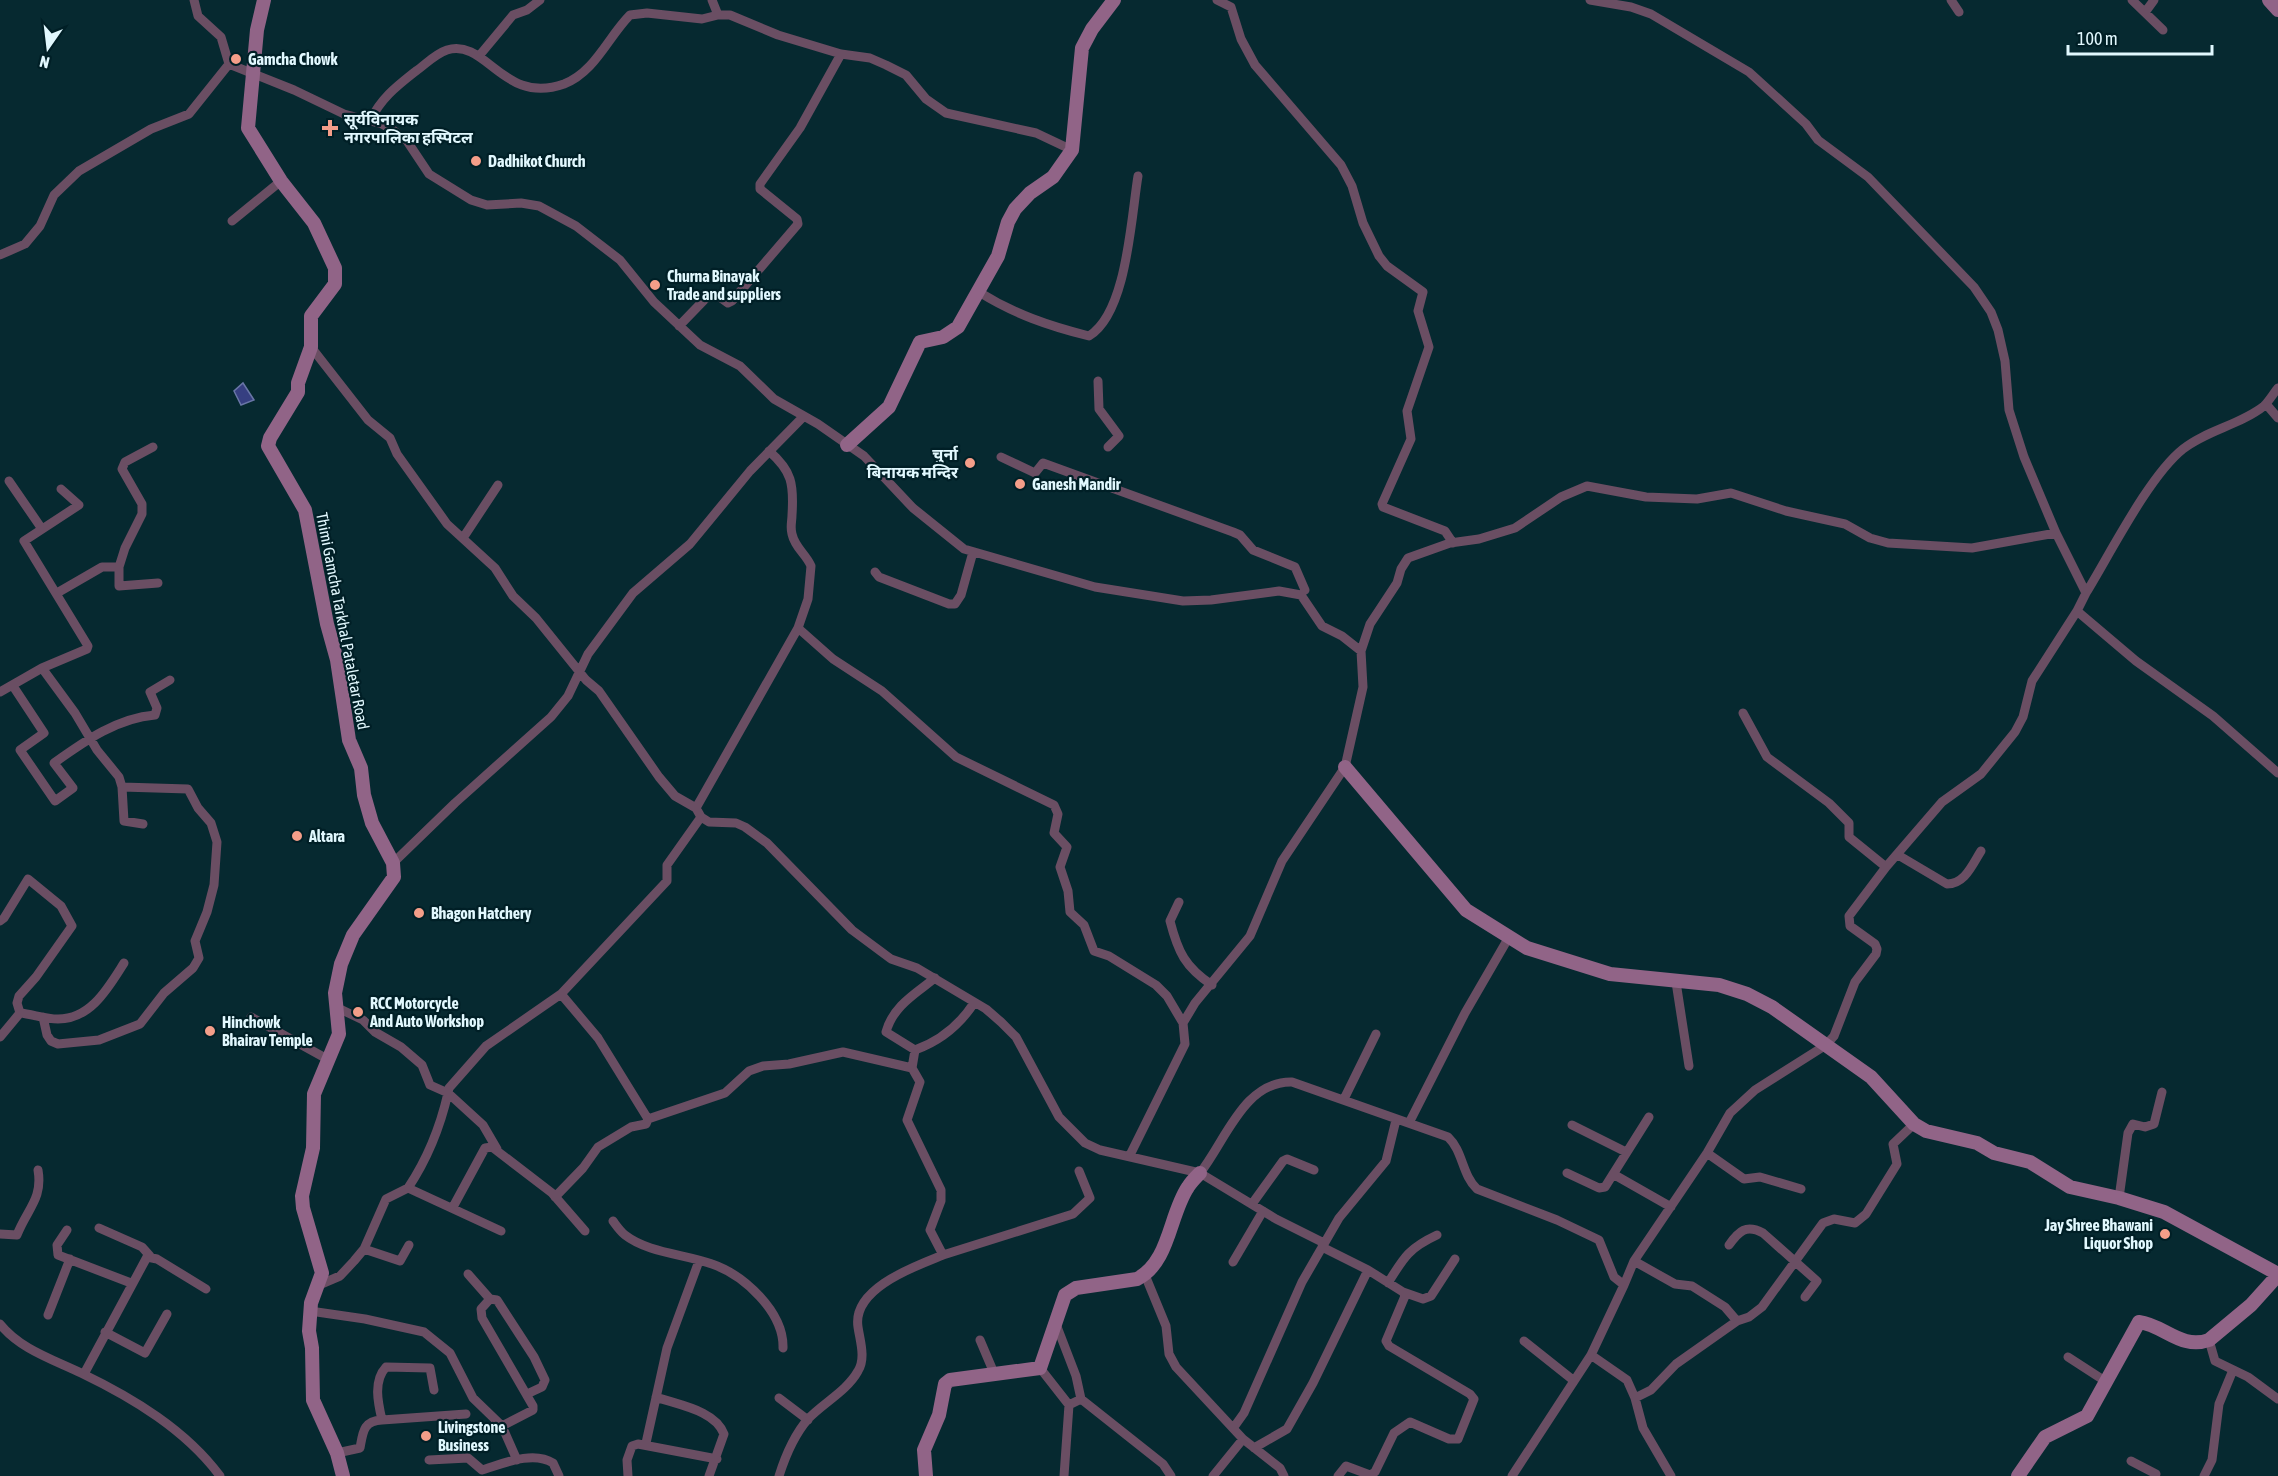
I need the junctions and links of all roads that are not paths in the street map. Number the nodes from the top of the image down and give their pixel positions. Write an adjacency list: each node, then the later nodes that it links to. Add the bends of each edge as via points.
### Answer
1 (194, 0): 19 (street, via 198,16 221,37)
2 (264, 0): 20 (street, Thimi Gamcha Tarkhal Pataletar Road)
3 (540, 0): 18 (street, via 513,15)
4 (712, 0): 15 (street)
5 (1114, 0): 22 (street, via 1082,48)
6 (1217, 0): 46 (street, via 1231,6 1241,39 1255,65 1341,165 1379,256 1423,292 1418,311 1429,347 1407,411 1411,439 1382,504 1445,531)
7 (1590, 0): 44 (street, via 1631,6 1651,14 1749,72 1818,140 1868,177 1974,287 1998,330 2009,410)
8 (1951, 0): 14 (street)
9 (2132, 0): 13 (street)
10 (2154, 0): 13 (street)
11 (2269, 0): 12 (street)
12 (2278, 10)
13 (2146, 11): 16 (street)
14 (1959, 12)
15 (718, 15): 17 (street, via 730,15); 18 (street, via 702,19 630,15 591,64 570,81 547,88 508,80)
16 (2163, 30)
17 (841, 54): 22 (street, via 870,58 906,75 926,99 946,113 1036,133); 28 (street, via 805,121 760,184 760,189 797,219 798,224 732,301 708,296)
18 (479, 56): 21 (street, via 462,49 439,54 390,91)
19 (229, 64): 20 (street); 26 (street, via 189,114 152,129 79,171 54,195 40,226 25,244)
20 (252, 74): 21 (street, via 344,114); 24 (street, Thimi Gamcha Tarkhal Pataletar Road, via 248,128)
21 (370, 121): 28 (street, via 393,130 407,141 429,174 464,197 487,205 538,206 576,226 620,260)
22 (1072, 150): 27 (street, via 1053,177 1015,209 998,256)
23 (1138, 176): 27 (street, via 1122,280 1115,303 1097,331 1089,336 1051,327 1005,308)
24 (281, 181): 25 (street); 29 (street, Thimi Gamcha Tarkhal Pataletar Road, via 314,223 335,268 335,284 311,316)
25 (232, 221)
26 (0, 255)
27 (979, 292): 35 (street, via 952,333 920,342 889,407)
28 (679, 326): 33 (street, via 706,349 740,366 774,399)
29 (311, 346): 45 (street, via 368,420 390,438 447,525); 72 (street, Thimi Gamcha Tarkhal Pataletar Road, via 296,399 268,446 305,510 337,660 349,740 361,768 372,823)
30 (1098, 381): 37 (street, via 1100,409 1119,436)
31 (2278, 388): 32 (street)
32 (2266, 404): 34 (street); 53 (street, via 2198,440 2173,459)
33 (804, 416): 35 (street); 38 (street)
34 (2278, 418)
35 (847, 445): 47 (street, via 864,456 913,508)
36 (153, 447): 48 (street, via 125,462 122,470 142,504 142,514)
37 (1108, 447)
38 (769, 451): 55 (street, via 789,473 792,534 811,566 810,588); 58 (street, via 690,544 633,593 588,654)
39 (1001, 457): 51 (street, via 1035,473 1043,464 1240,535 1253,550 1295,567)
40 (9, 481): 43 (street)
41 (498, 485): 45 (street)
42 (61, 489): 43 (street, via 79,505)
43 (42, 529): 52 (street, via 24,541)
44 (2056, 533): 46 (street, via 1972,548 1888,543 1845,524 1731,493 1697,499 1646,497 1587,486 1561,497 1515,528); 53 (street)
45 (463, 538): 58 (street, via 495,568 513,596)
46 (1453, 543): 56 (street, via 1408,558 1397,583 1373,618)
47 (973, 552): 49 (street, via 955,604 879,577); 56 (street, via 1095,587 1183,601 1292,592 1301,595 1322,626)
48 (119, 567): 50 (street, via 119,586); 52 (street, via 102,567)
49 (875, 572)
50 (158, 583)
51 (1305, 590)
52 (57, 593): 57 (street, via 88,646)
53 (2086, 593): 54 (street)
54 (2077, 610): 65 (street); 71 (street, via 2032,681 2015,732 1981,774 1942,802)
55 (798, 628): 67 (street); 87 (street, via 833,659 882,691 956,757 1054,805 1058,814 1054,833 1067,847 1060,867 1068,891 1068,908 1086,928 1092,949 1156,985)
56 (1361, 651): 64 (street, via 1363,687)
57 (42, 668): 60 (street); 63 (street)
58 (581, 672): 67 (street, via 675,796); 72 (street, via 551,717)
59 (170, 680): 63 (street, via 150,692 157,708 155,715 117,724)
60 (13, 686): 61 (street); 63 (street, via 44,733 20,750 55,801 72,788 54,763)
61 (0, 692)
62 (1743, 712): 73 (street, via 1767,757 1829,803 1849,823 1849,837)
63 (90, 738): 66 (street)
64 (1345, 767): 76 (street, via 1457,900); 80 (street, via 1282,861 1250,936)
65 (2278, 773)
66 (123, 788): 69 (street, via 124,821); 85 (street, via 188,789 214,831 217,866 207,912 195,941 199,958 140,1024 99,1040 58,1044 47,1035)
67 (696, 808): 68 (street)
68 (701, 817): 78 (street, via 709,822 745,827 767,843 852,930 891,959); 81 (street, via 667,865 667,881)
69 (143, 824)
70 (1981, 851): 71 (street, via 1964,878 1955,884 1947,884)
71 (1898, 855): 73 (street)
72 (393, 862): 83 (street, via 394,877 353,935 341,964 336,993)
73 (1886, 867): 90 (street, via 1849,916 1850,926 1877,949 1855,981 1834,1036)
74 (1179, 902): 80 (street, via 1170,921 1175,940 1192,972)
75 (0, 921): 84 (street, via 28,879 61,906 72,926 19,996)
76 (1509, 938): 79 (street, via 1527,948 1597,971); 101 (street)
77 (124, 963): 85 (street, via 90,1008 75,1016)
78 (935, 978): 82 (street); 91 (street, via 897,1007 886,1032)
79 (1676, 982): 90 (street, via 1719,985 1747,994); 93 (street)
80 (1212, 985): 87 (street)
81 (561, 994): 96 (street, via 486,1046); 99 (street, via 598,1038)
82 (974, 1003): 91 (street, via 962,1022 933,1043); 107 (street, via 1016,1037 1059,1117 1072,1131 1100,1150)
83 (338, 1008): 92 (street, via 339,1034); 96 (street, via 401,1047 422,1065 430,1085)
84 (20, 1013): 85 (street); 89 (street)
85 (43, 1017)
86 (251, 1017): 92 (street)
87 (1183, 1023): 107 (street, via 1185,1044)
88 (1376, 1034): 97 (street)
89 (0, 1037)
90 (1826, 1045): 102 (street, via 1871,1077); 106 (street, via 1742,1100)
91 (915, 1050): 94 (street)
92 (329, 1060): 147 (street, via 314,1094 313,1148 302,1196 322,1273)
93 (1689, 1066)
94 (912, 1068): 99 (street, via 843,1052 789,1065 763,1066 749,1071 725,1093); 133 (street, via 920,1082 907,1120 941,1190 930,1230)
95 (2162, 1092): 117 (street, via 2154,1124 2133,1124 2128,1133)
96 (448, 1093): 104 (street, via 483,1125); 114 (street, via 438,1132)
97 (1344, 1099): 100 (street); 111 (street, via 1292,1082 1270,1084 1248,1100)
98 (1649, 1117): 105 (street)
99 (648, 1119): 116 (street, via 646,1124 631,1127 598,1147)
100 (1396, 1120): 101 (street); 130 (street, via 1386,1161 1339,1218)
101 (1408, 1123): 148 (street, via 1455,1143 1469,1182 1477,1189 1599,1240 1614,1277)
102 (1914, 1124): 117 (street, via 2030,1162 2070,1187); 139 (street, via 1894,1143 1897,1164 1866,1214 1855,1223 1828,1219)
103 (1572, 1125): 105 (street)
104 (497, 1149): 116 (street); 120 (street, via 485,1148)
105 (1626, 1152): 113 (street)
106 (1707, 1154): 115 (street, via 1744,1179 1760,1177); 119 (street)
107 (1130, 1155): 111 (street)
108 (38, 1170): 127 (street, via 38,1197 25,1214 17,1235)
109 (1314, 1170): 118 (street, via 1287,1159)
110 (1079, 1171): 133 (street, via 1089,1198 1072,1214)
111 (1200, 1173): 118 (street); 144 (street, via 1187,1188 1158,1259)
112 (1567, 1173): 113 (street, via 1599,1188 1605,1187)
113 (1613, 1174): 119 (street)
114 (408, 1188): 120 (street); 132 (street, via 386,1199)
115 (1801, 1189)
116 (555, 1197): 126 (street)
117 (2119, 1198): 143 (street, via 2164,1212)
118 (1252, 1204): 121 (street)
119 (1671, 1207): 138 (street)
120 (453, 1208): 125 (street)
121 (1263, 1211): 130 (street); 140 (street)
122 (613, 1221): 137 (street, via 625,1235)
123 (99, 1228): 134 (street, via 142,1247)
124 (67, 1230): 135 (street, via 56,1251)
125 (501, 1231)
126 (585, 1231)
127 (0, 1234)
128 (1437, 1235): 146 (street, via 1407,1252)
129 (409, 1245): 132 (street, via 400,1261)
130 (1323, 1245): 141 (street); 184 (street, via 1288,1309 1244,1413)
131 (1729, 1245): 139 (street, via 1738,1232 1754,1228)
132 (364, 1249): 147 (street, via 340,1276)
133 (943, 1255): 182 (street, via 877,1286 868,1297 857,1320 862,1358 857,1373)
134 (150, 1256): 145 (street); 149 (street)
135 (70, 1259): 145 (street); 155 (street)
136 (1455, 1259): 150 (street, via 1431,1296 1423,1299)
137 (699, 1261): 163 (street, via 728,1272 765,1302 780,1328); 174 (street, via 667,1348)
138 (1634, 1261): 148 (street); 156 (street, via 1675,1284 1692,1286 1725,1307)
139 (1795, 1261): 151 (street, via 1817,1281); 156 (street, via 1762,1308)
140 (1233, 1262)
141 (1368, 1270): 146 (street); 187 (street, via 1287,1429)
142 (468, 1274): 152 (street)
143 (2278, 1274): 161 (street, via 2251,1305)
144 (1144, 1275): 158 (street, via 1069,1291); 184 (street, via 1166,1326 1172,1361)
145 (131, 1283): 159 (street)
146 (1388, 1283): 150 (street)
147 (319, 1285): 153 (street)
148 (1624, 1285): 164 (street)
149 (206, 1289)
150 (1403, 1292): 205 (street, via 1405,1296 1386,1341 1470,1394 1474,1399 1468,1418 1458,1439 1449,1439 1410,1422 1399,1427 1375,1472 1370,1475 1346,1466)
151 (1805, 1297)
152 (490, 1299): 173 (street, via 481,1309 482,1318); 173 (street, via 497,1300 510,1317 545,1380 542,1387)
153 (310, 1311): 183 (street, via 424,1332 450,1353 473,1398); 188 (street, via 313,1401)
154 (167, 1314): 159 (street, via 145,1353)
155 (48, 1315)
156 (1737, 1321): 176 (street, via 1676,1364 1651,1390)
157 (0, 1323): 169 (street, via 12,1339)
158 (1056, 1324): 166 (street); 177 (street)
159 (105, 1332): 169 (street)
160 (980, 1340): 168 (street)
161 (2209, 1340): 167 (street, via 2215,1361); 171 (street, via 2182,1341 2139,1322)
162 (1524, 1341): 170 (street)
163 (783, 1348)
164 (1591, 1355): 170 (street); 176 (street, via 1627,1380)
165 (2068, 1357): 171 (street)
166 (1040, 1368): 168 (street); 179 (street)
167 (2233, 1370): 178 (street); 210 (street, via 2219,1404 2212,1460)
168 (994, 1373): 200 (street, via 945,1384 937,1421 924,1450)
169 (84, 1374): 194 (street, via 195,1444)
170 (1573, 1380): 206 (street)
171 (2104, 1381): 208 (street, via 2087,1416 2045,1437)
172 (434, 1390): 181 (street, via 430,1368 386,1367 378,1390)
173 (527, 1394): 183 (street, via 533,1410)
174 (656, 1397): 186 (street); 189 (street, via 705,1415 720,1425 724,1434)
175 (779, 1398): 182 (street)
176 (1635, 1398): 207 (street, via 1643,1428)
177 (1081, 1399): 179 (street); 202 (street, via 1162,1464)
178 (2278, 1399)
179 (1069, 1404): 201 (street)
180 (466, 1414): 181 (street)
181 (382, 1420): 188 (street, via 371,1420 365,1425 360,1448)
182 (808, 1420): 199 (street)
183 (502, 1426): 191 (street)
184 (1234, 1427): 185 (street)
185 (1243, 1439): 187 (street); 203 (street)
186 (646, 1443): 189 (street); 197 (street, via 632,1446 627,1460)
187 (1254, 1448): 204 (street, via 1280,1468)
188 (337, 1453): 195 (street)
189 (717, 1459): 198 (street)
190 (429, 1460): 193 (street, via 468,1458)
191 (517, 1460): 193 (street); 196 (street, via 547,1459)
192 (2131, 1461): 209 (street)
193 (483, 1473)
194 (220, 1476)
195 (343, 1476)
196 (559, 1476)
197 (628, 1476)
198 (709, 1476)
199 (779, 1476)
200 (926, 1476)
201 (1064, 1476)
202 (1171, 1476)
203 (1213, 1476)
204 (1284, 1476)
205 (1338, 1476)
206 (1512, 1476)
207 (1671, 1476)
208 (2018, 1476)
209 (2154, 1476)
210 (2204, 1476)

